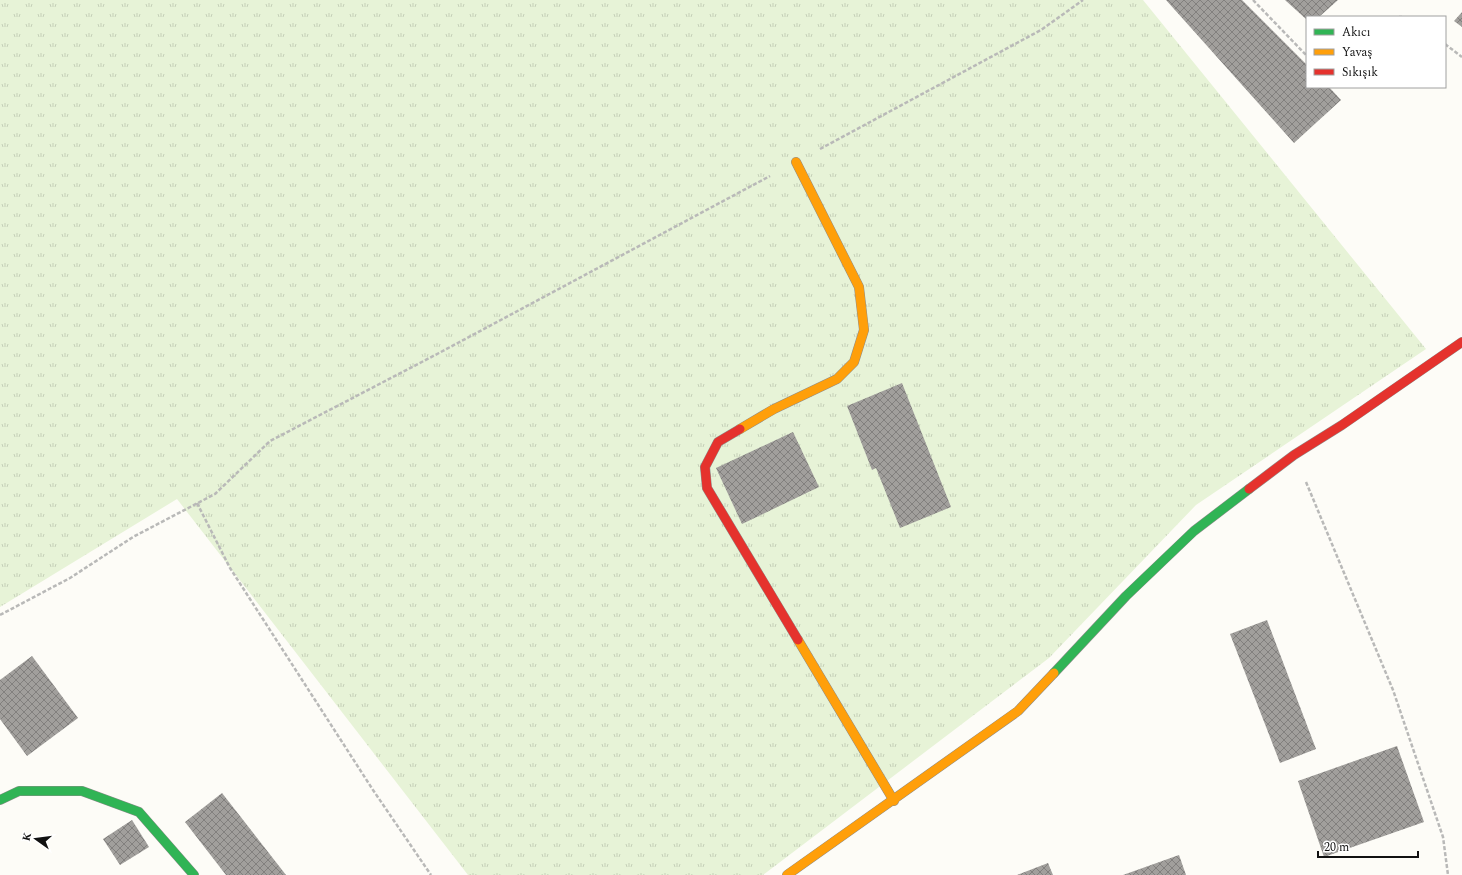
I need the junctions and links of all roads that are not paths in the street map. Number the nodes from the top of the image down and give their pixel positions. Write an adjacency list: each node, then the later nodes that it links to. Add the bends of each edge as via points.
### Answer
1 (796, 162): 4 (street, via 859,287 864,330 854,362 837,379 774,409 718,442 705,467 707,488)
2 (1462, 342): 4 (street, via 1342,426 1294,455 1194,532 1126,596 1018,711)
3 (0, 800): 5 (street, via 19,791 82,791 139,812)
4 (894, 801): 6 (street)
5 (194, 875)
6 (786, 875)

